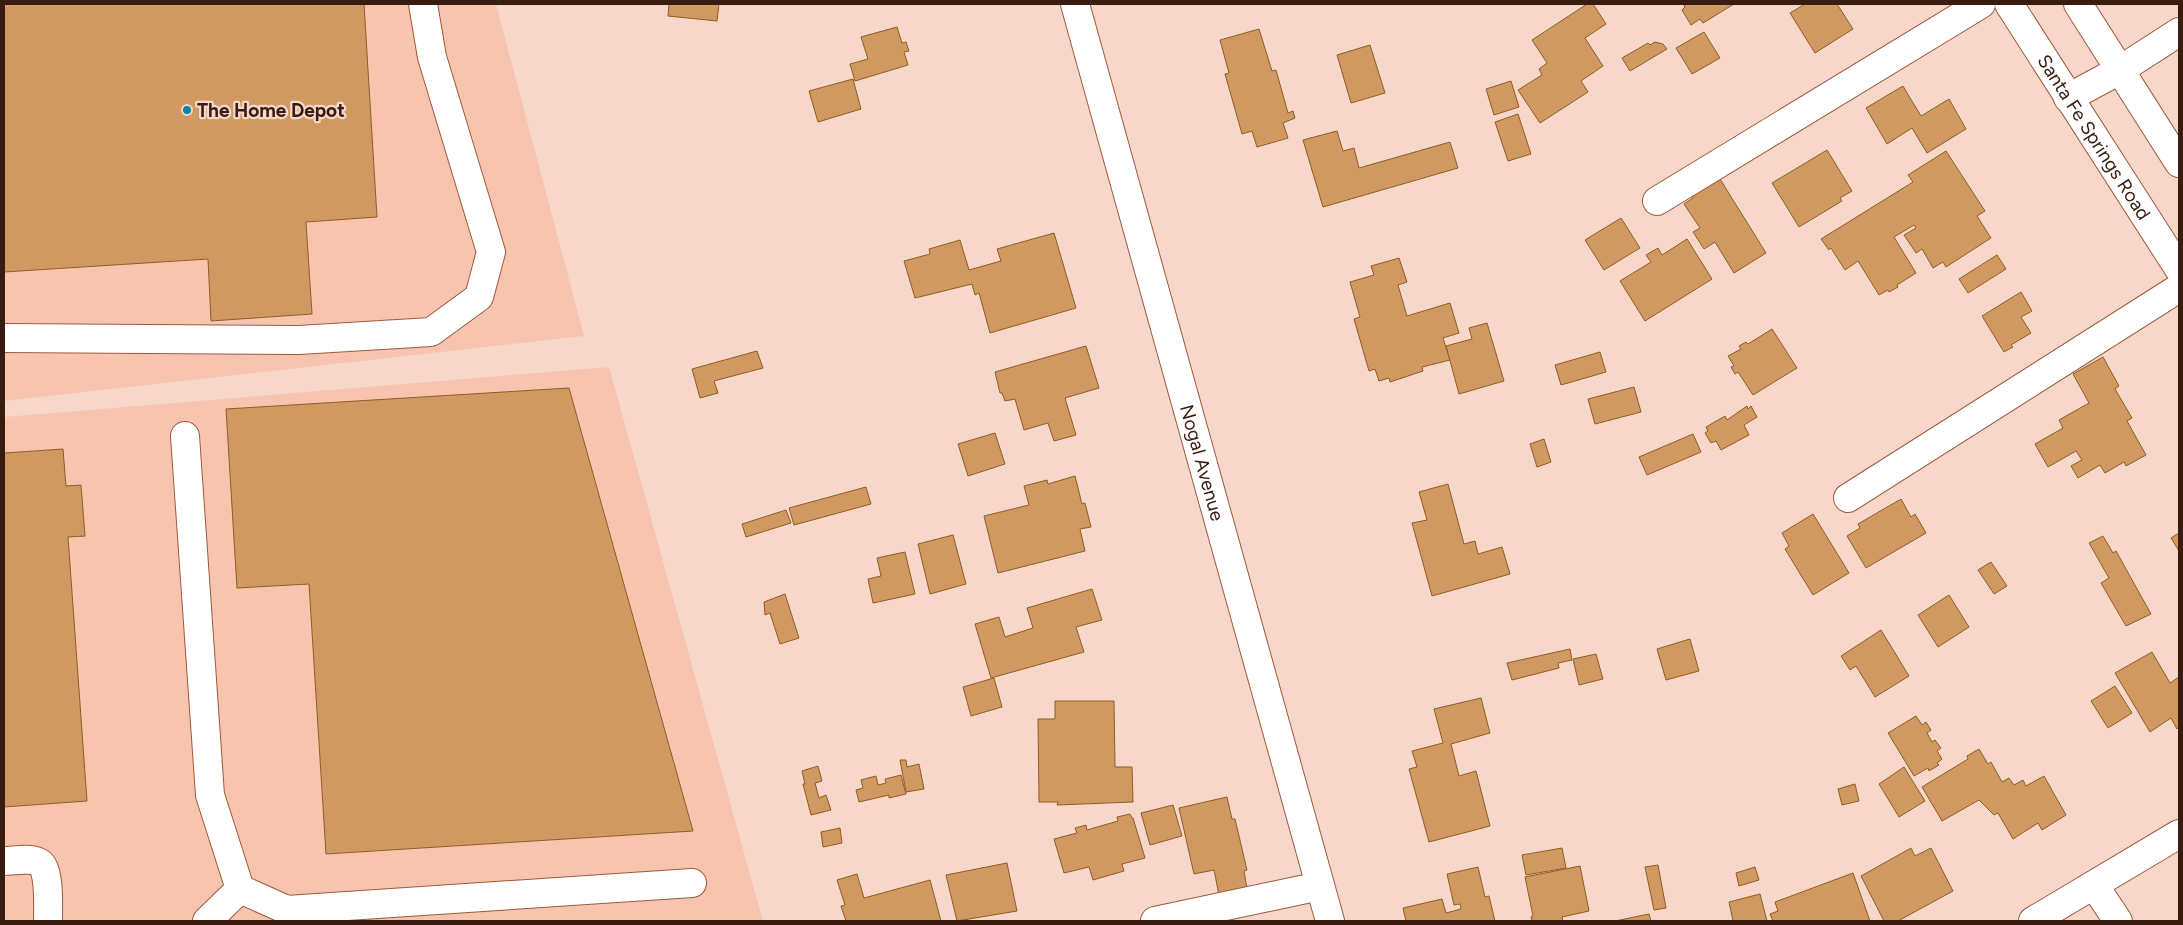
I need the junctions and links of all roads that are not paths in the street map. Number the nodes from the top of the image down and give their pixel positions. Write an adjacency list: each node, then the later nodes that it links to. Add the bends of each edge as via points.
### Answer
1 (423, 4): 13 (street, via 432,57 491,252 479,296 431,332 299,340)
2 (1075, 4): 20 (street, Nogal Avenue)
3 (1981, 4): 10 (street)
4 (2009, 4): 8 (street, Santa Fe Springs Road)
5 (2078, 4): 7 (street)
6 (2179, 32): 7 (street)
7 (2120, 70): 8 (street); 9 (street)
8 (2068, 98): 11 (street, Santa Fe Springs Road)
9 (2179, 163)
10 (1657, 201)
11 (2179, 269)
12 (2179, 288): 15 (street)
13 (4, 338)
14 (184, 436): 21 (street, via 210,794)
15 (1848, 498)
16 (2179, 834): 19 (street)
17 (4, 861): 22 (street, via 30,860 40,863 46,870)
18 (692, 883): 21 (street, via 287,910)
19 (2094, 885): 26 (street); 27 (street)
20 (1320, 886): 24 (street); 25 (street, Nogal Avenue)
21 (240, 889): 23 (street)
22 (48, 921)
23 (206, 921)
24 (1155, 921)
25 (1330, 921)
26 (2033, 921)
27 (2118, 921)

